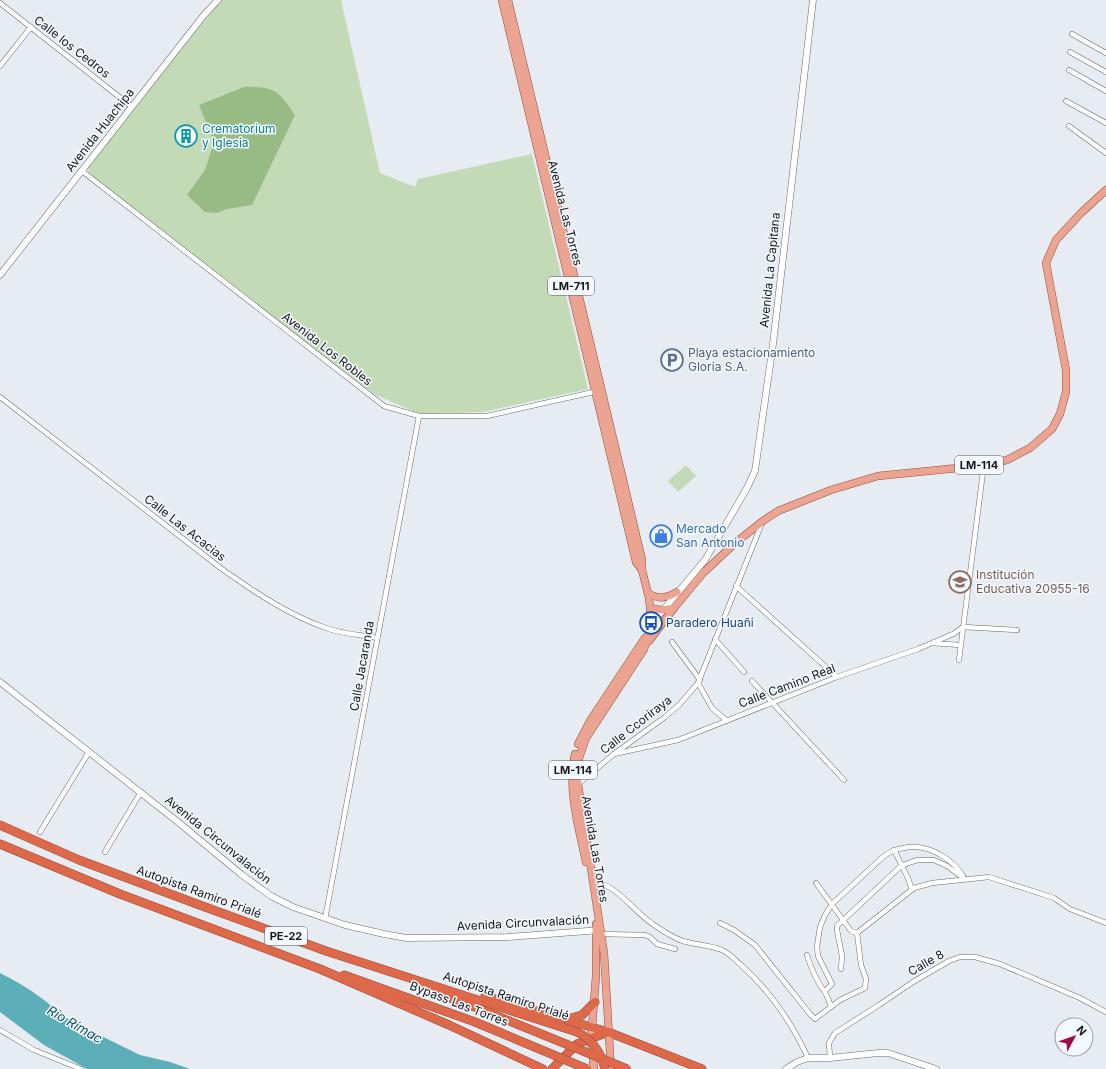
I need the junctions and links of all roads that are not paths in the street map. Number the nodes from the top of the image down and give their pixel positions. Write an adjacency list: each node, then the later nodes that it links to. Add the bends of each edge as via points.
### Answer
1 (218, 0): 15 (street, Avenida Huachipa)
2 (502, 0): 22 (main road, Avenida Las Torres / LM-711)
3 (508, 0): 22 (main road, Avenida Las Torres / LM-711)
4 (812, 0): 28 (street, Avenida La Capitana, via 773,344 755,471 705,560)
5 (0, 3): 6 (street, Calle los Cedros)
6 (30, 27): 10 (street); 15 (street, Calle los Cedros)
7 (1072, 34): 9 (street)
8 (1070, 52): 12 (street)
9 (1106, 53)
10 (0, 66)
11 (1068, 70): 13 (street)
12 (1106, 72)
13 (1106, 92)
14 (1066, 100): 16 (street)
15 (132, 107): 19 (street, Avenida Huachipa)
16 (1106, 123)
17 (1069, 126): 18 (street)
18 (1106, 153)
19 (82, 171): 21 (street, Avenida Huachipa); 24 (street, Avenida Los Robles, via 384,406)
20 (1106, 190): 25 (main road, LM-114, via 1056,240 1046,263 1066,370 1066,392 1060,414 1052,430 1030,448 1008,460)
21 (0, 275)
22 (599, 390): 24 (street, Avenida Los Robles, via 486,416); 29 (main road, Avenida Las Torres / LM-711, via 642,560)
23 (0, 397): 36 (street, Calle Las Acacias, via 254,591 278,606 330,629)
24 (419, 416): 36 (street, Calle Jacaranda)
25 (984, 464): 26 (main road, LM-114, via 878,476 831,490 778,511); 33 (street)
26 (763, 521): 27 (street, Calle Ccoriraya); 30 (main road, LM-114, via 703,574)
27 (736, 586): 37 (street, Calle Ccoriraya); 44 (street)
28 (677, 592): 29 (main road, via 661,598); 32 (street, Avenida La Capitana)
29 (648, 594): 31 (main road, Avenida Las Torres / LM-711)
30 (674, 608): 32 (main road); 41 (main road, LM-114)
31 (651, 609): 32 (main road); 34 (main road, Avenida Las Torres / LM-711)
32 (663, 610): 34 (street, Avenida La Capitana)
33 (963, 627): 35 (street); 39 (street, Calle Camino Real); 40 (street)
34 (650, 629): 41 (main road, Avenida Las Torres / LM-114); 70 (main road, Avenida Las Torres / LM-114, via 586,726 574,759 573,793)
35 (1017, 630)
36 (378, 638): 66 (street, Calle Jacaranda)
37 (715, 639): 43 (street); 45 (street, Calle Ccoriraya)
38 (672, 642): 45 (street)
39 (932, 643): 40 (street); 44 (street, Calle Camino Real)
40 (960, 645): 42 (street)
41 (644, 649): 53 (main road, Avenida Las Torres / LM-114, via 586,738 579,758)
42 (958, 660)
43 (744, 672)
44 (837, 677): 48 (street, Calle Camino Real)
45 (699, 681): 49 (street, via 712,708); 51 (street, Calle Ccoriraya, via 675,709)
46 (752, 681): 48 (street)
47 (0, 682): 50 (street, Avenida Circunvalación)
48 (772, 703): 49 (street, Calle Camino Real); 52 (street)
49 (726, 720): 51 (street, Calle Camino Real, via 678,740)
50 (89, 752): 54 (street, Avenida Circunvalación); 56 (street)
51 (614, 754): 53 (street, Calle Ccoriraya)
52 (844, 780)
53 (578, 784): 62 (main road, Avenida Las Torres / LM-114)
54 (140, 792): 59 (street); 66 (street, Avenida Circunvalación, via 262,891 293,907)
55 (0, 825): 73 (highway, Autopista Ramiro Prialé / PE-22, via 101,869)
56 (40, 832)
57 (0, 844): 75 (highway, PE-22, via 120,894)
58 (894, 850): 60 (street); 61 (street, via 915,846 932,851 957,867); 65 (street, via 884,856)
59 (105, 852)
60 (901, 866): 61 (street, via 918,860 934,860 948,866); 64 (street); 67 (street)
61 (965, 879): 64 (street, via 932,883); 69 (street, via 989,877 1015,884 1054,898 1070,909)
62 (594, 880): 70 (main road, Avenida Las Torres / LM-114); 87 (street, via 616,891 653,924 671,935 683,941 728,953 750,973 773,1000)
63 (816, 883): 65 (street)
64 (912, 890): 71 (street)
65 (832, 904): 67 (street); 78 (street, via 820,927 817,946 818,956 832,984)
66 (326, 919): 70 (street, Avenida Circunvalación, via 406,938 508,937)
67 (843, 919): 71 (street, via 851,931); 76 (street, via 836,930 842,956)
68 (720, 923): 80 (street, via 755,945 813,1018)
69 (1106, 923)
70 (599, 932): 72 (street, via 645,935 657,944); 79 (main road, Avenida Las Torres / LM-114); 85 (main road, Avenida Las Torres / LM-114, via 604,953)
71 (857, 933): 80 (street, via 865,988)
72 (674, 949)
73 (326, 951): 77 (highway, Autopista Ramiro Prialé / PE-22); 96 (highway, Bypass Las Torres, bridge, via 480,1009)
74 (807, 955): 78 (street, via 820,987)
75 (320, 969): 90 (highway, PE-22); 92 (highway, Bypass Las Torres, bridge, via 354,978 475,1022)
76 (841, 969)
77 (414, 980): 82 (highway, via 454,988); 94 (highway, Autopista Ramiro Prialé / PE-22, bridge, via 577,1032 593,1044)
78 (825, 991): 80 (street)
79 (595, 1002): 82 (highway, via 582,1015); 83 (main road, Avenida Las Torres / LM-114)
80 (832, 1006)
81 (1106, 1012): 88 (street, Calle 8, via 1080,998 1000,964 975,957 960,957 913,982 835,1033 828,1043)
82 (566, 1019): 83 (highway)
83 (592, 1027): 85 (highway); 86 (main road, Avenida Las Torres / LM-114)
84 (0, 1030): 89 (street, via 34,1050)
85 (608, 1032): 86 (highway); 95 (main road, Avenida Las Torres / LM-114); 97 (highway)
86 (592, 1038): 91 (highway, via 574,1046); 93 (main road, Avenida Las Torres / LM-114)
87 (808, 1058): 88 (street); 98 (street)
88 (830, 1058): 99 (street, via 888,1053)
89 (81, 1069)
90 (543, 1069)
91 (552, 1069)
92 (587, 1069)
93 (594, 1069)
94 (605, 1069)
95 (611, 1069)
96 (627, 1069)
97 (702, 1069)
98 (786, 1069)
99 (936, 1069)

